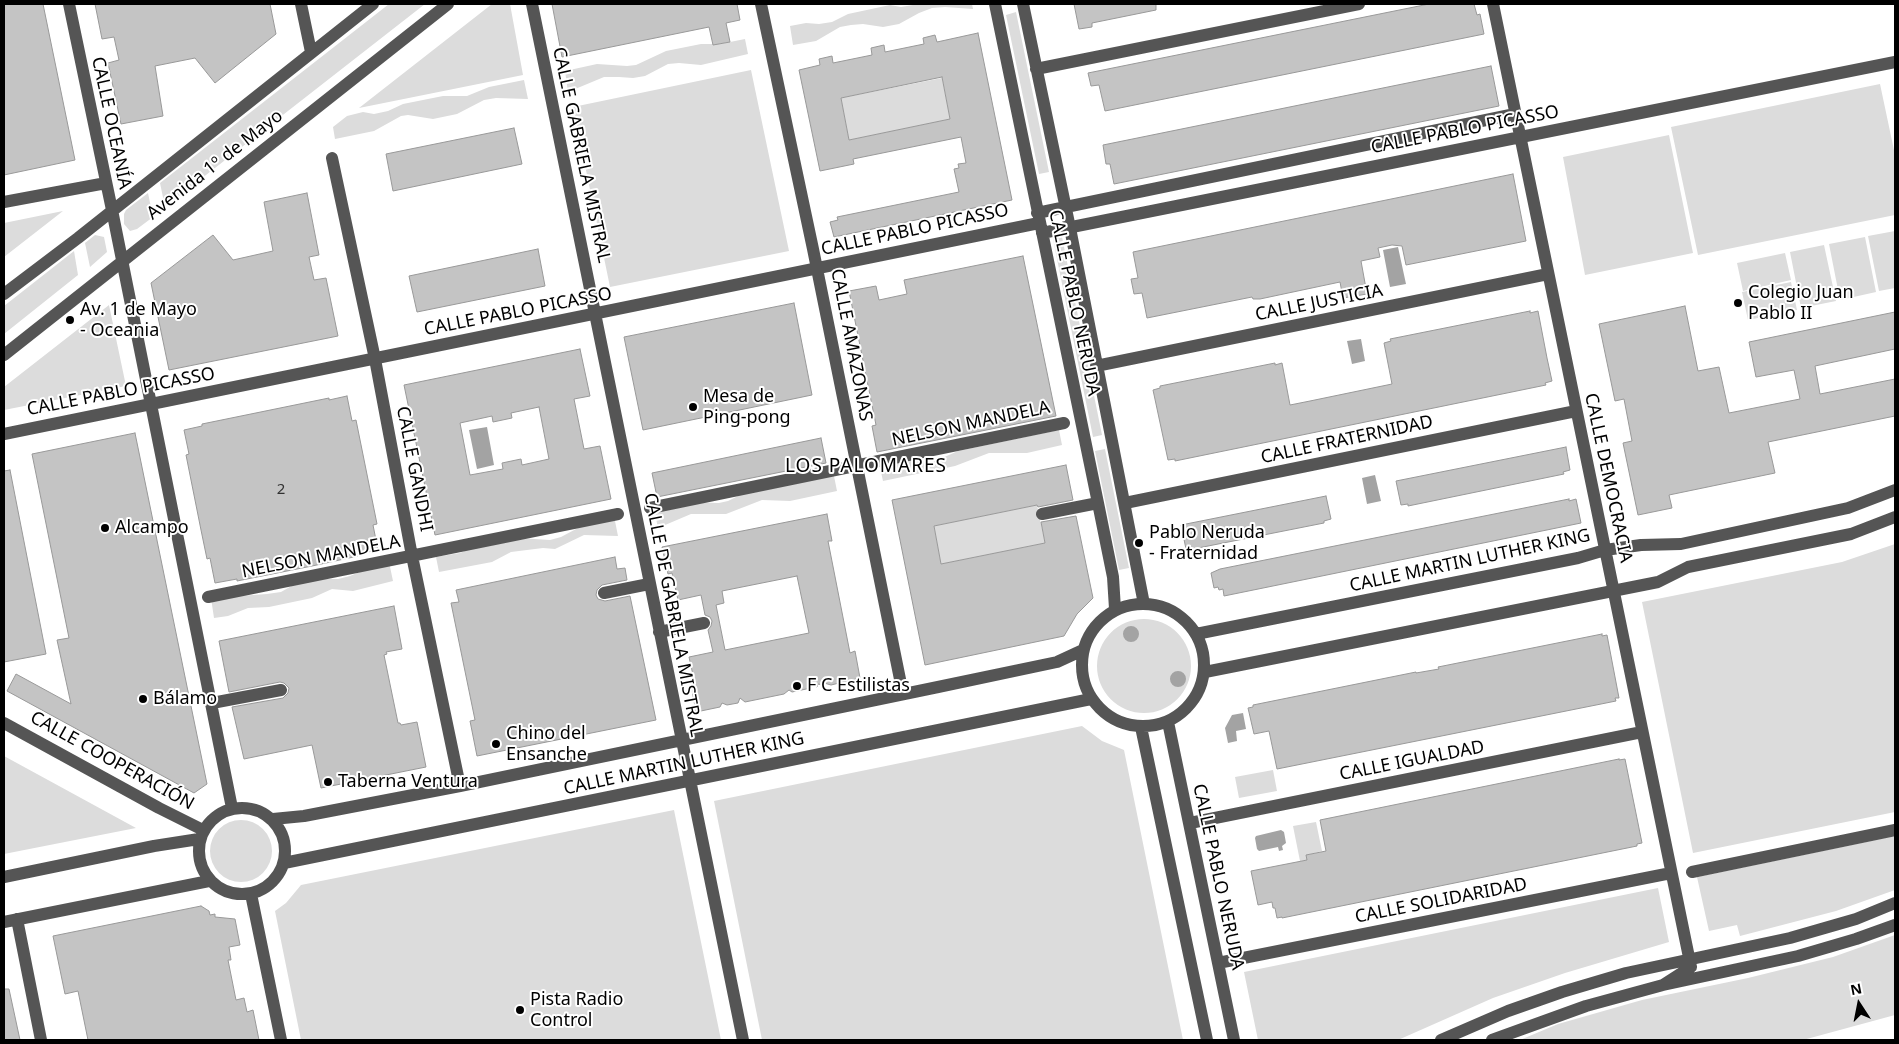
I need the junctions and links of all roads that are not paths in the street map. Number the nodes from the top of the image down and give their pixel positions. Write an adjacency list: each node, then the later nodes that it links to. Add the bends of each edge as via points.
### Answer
1 (69, 4): 17 (street, CALLE OCEANÍA)
2 (301, 4): 11 (street)
3 (373, 4): 11 (street, Avenida 1º de Mayo)
4 (448, 4): 23 (street, Avenida 1º de Mayo)
5 (532, 4): 27 (street, CALLE GABRIELA MISTRAL)
6 (761, 4): 24 (street, CALLE AMAZONAS)
7 (995, 4): 21 (street, CALLE PABLO NERUDA)
8 (1023, 4): 13 (street, CALLE PABLO NERUDA)
9 (1359, 4): 13 (street)
10 (1493, 4): 14 (street, CALLE DEMOCRACIA)
11 (311, 52): 20 (street, Avenida 1º de Mayo)
12 (1895, 62): 15 (street, CALLE PABLO PICASSO)
13 (1036, 69): 19 (street, CALLE PABLO NERUDA)
14 (1515, 114): 15 (street, CALLE DEMOCRACIA); 19 (street, CALLE PABLO PICASSO)
15 (1520, 137): 22 (street, CALLE PABLO PICASSO); 25 (street, CALLE DEMOCRACIA)
16 (332, 158): 29 (street, CALLE GANDHI)
17 (106, 183): 18 (street); 20 (street, CALLE OCEANÍA)
18 (4, 202)
19 (1066, 208): 21 (street, CALLE PABLO PICASSO); 22 (street, CALLE PABLO NERUDA)
20 (112, 210): 23 (street, CALLE OCEANÍA); 26 (street, Avenida 1º de Mayo)
21 (1039, 223): 22 (street, CALLE PABLO PICASSO); 24 (street, CALLE PABLO PICASSO); 37 (street, CALLE PABLO NERUDA)
22 (1070, 228): 30 (street, CALLE PABLO NERUDA)
23 (122, 260): 28 (street, Avenida 1º de Mayo); 31 (street, CALLE OCEANÍA)
24 (817, 268): 27 (street, CALLE PABLO PICASSO); 35 (street, CALLE AMAZONAS)
25 (1548, 274): 30 (street, CALLE JUSTICIA); 32 (street, CALLE DEMOCRACIA)
26 (4, 294)
27 (596, 314): 29 (street, CALLE PABLO PICASSO); 45 (street, CALLE DE GABRIELA MISTRAL)
28 (4, 355)
29 (375, 359): 31 (street, CALLE PABLO PICASSO); 44 (street, CALLE GANDHI)
30 (1096, 366): 38 (street, CALLE PABLO NERUDA)
31 (151, 405): 34 (street, CALLE PABLO PICASSO); 59 (street, CALLE OCEANÍA)
32 (1576, 411): 38 (street, CALLE FRATERNIDAD); 43 (street, CALLE DEMOCRACIA)
33 (1064, 423): 35 (street, NELSON MANDELA)
34 (4, 434)
35 (858, 466): 39 (street, NELSON MANDELA); 57 (street, CALLE AMAZONAS)
36 (1895, 490): 43 (street, CALLE MARTIN LUTHER KING, via 1848,508 1681,544)
37 (1098, 502): 41 (street); 50 (street, CALLE PABLO NERUDA, via 1113,577)
38 (1125, 504): 49 (street, CALLE PABLO NERUDA)
39 (650, 508)
40 (618, 514): 44 (street, NELSON MANDELA)
41 (1042, 514)
42 (1895, 517): 46 (street, via 1851,534 1688,566 1658,582)
43 (1605, 550): 46 (street, CALLE DEMOCRACIA); 53 (street, CALLE MARTIN LUTHER KING)
44 (412, 556): 48 (street, NELSON MANDELA); 66 (street, CALLE GANDHI)
45 (649, 584): 47 (street); 52 (street, CALLE DE GABRIELA MISTRAL)
46 (1614, 591): 55 (street); 63 (street, CALLE DEMOCRACIA)
47 (604, 593)
48 (208, 597)
49 (1144, 604): 50 (street); 53 (street, via 1174,612 1187,621)
50 (1115, 609): 54 (street, via 1096,625)
51 (704, 623): 52 (street)
52 (659, 632): 64 (street, CALLE DE GABRIELA MISTRAL)
53 (1196, 634): 55 (street, via 1204,652)
54 (1084, 650): 57 (street, CALLE MARTIN LUTHER KING, via 1057,662); 58 (street, via 1082,675 1084,689)
55 (1205, 672): 61 (street, via 1202,687 1193,702)
56 (280, 690): 59 (street)
57 (903, 694): 64 (street, CALLE MARTIN LUTHER KING)
58 (1091, 699): 62 (street, via 1112,719); 65 (street, CALLE MARTIN LUTHER KING)
59 (212, 703): 67 (street, CALLE OCEANÍA)
60 (4, 722): 71 (street, CALLE COOPERACIÓN, via 159,808)
61 (1168, 722): 62 (street); 69 (street, CALLE PABLO NERUDA)
62 (1141, 727): 88 (street)
63 (1642, 732): 69 (street, CALLE IGUALDAD); 74 (street, CALLE DEMOCRACIA)
64 (681, 740): 65 (street, CALLE DE GABRIELA MISTRAL); 66 (street, CALLE MARTIN LUTHER KING)
65 (689, 781): 72 (street, CALLE MARTIN LUTHER KING); 87 (street, CALLE DE GABRIELA MISTRAL)
66 (460, 786): 68 (street, CALLE MARTIN LUTHER KING)
67 (232, 808): 68 (street, via 251,808); 71 (street, via 215,816)
68 (273, 819): 72 (street, via 284,837)
69 (1190, 823): 83 (street, CALLE PABLO NERUDA)
70 (1895, 830): 73 (street)
71 (201, 835): 75 (street); 76 (street, via 199,860)
72 (284, 864): 77 (street, via 269,885)
73 (1692, 872)
74 (1671, 873): 82 (street, CALLE DEMOCRACIA); 83 (street, CALLE SOLIDARIDAD)
75 (4, 877)
76 (209, 881): 77 (street, via 229,893); 79 (street)
77 (251, 894): 86 (street)
78 (1895, 903): 82 (street, via 1856,919 1790,938)
79 (17, 919): 80 (street); 85 (street)
80 (4, 922)
81 (1895, 924): 84 (street, via 1798,956)
82 (1690, 960): 84 (street, via 1691,967); 90 (street, via 1626,973 1562,992)
83 (1218, 963): 89 (street, CALLE PABLO NERUDA)
84 (1663, 985): 91 (street, via 1586,1006)
85 (41, 1040)
86 (281, 1040)
87 (743, 1040)
88 (1207, 1040)
89 (1234, 1040)
90 (1441, 1040)
91 (1492, 1040)

